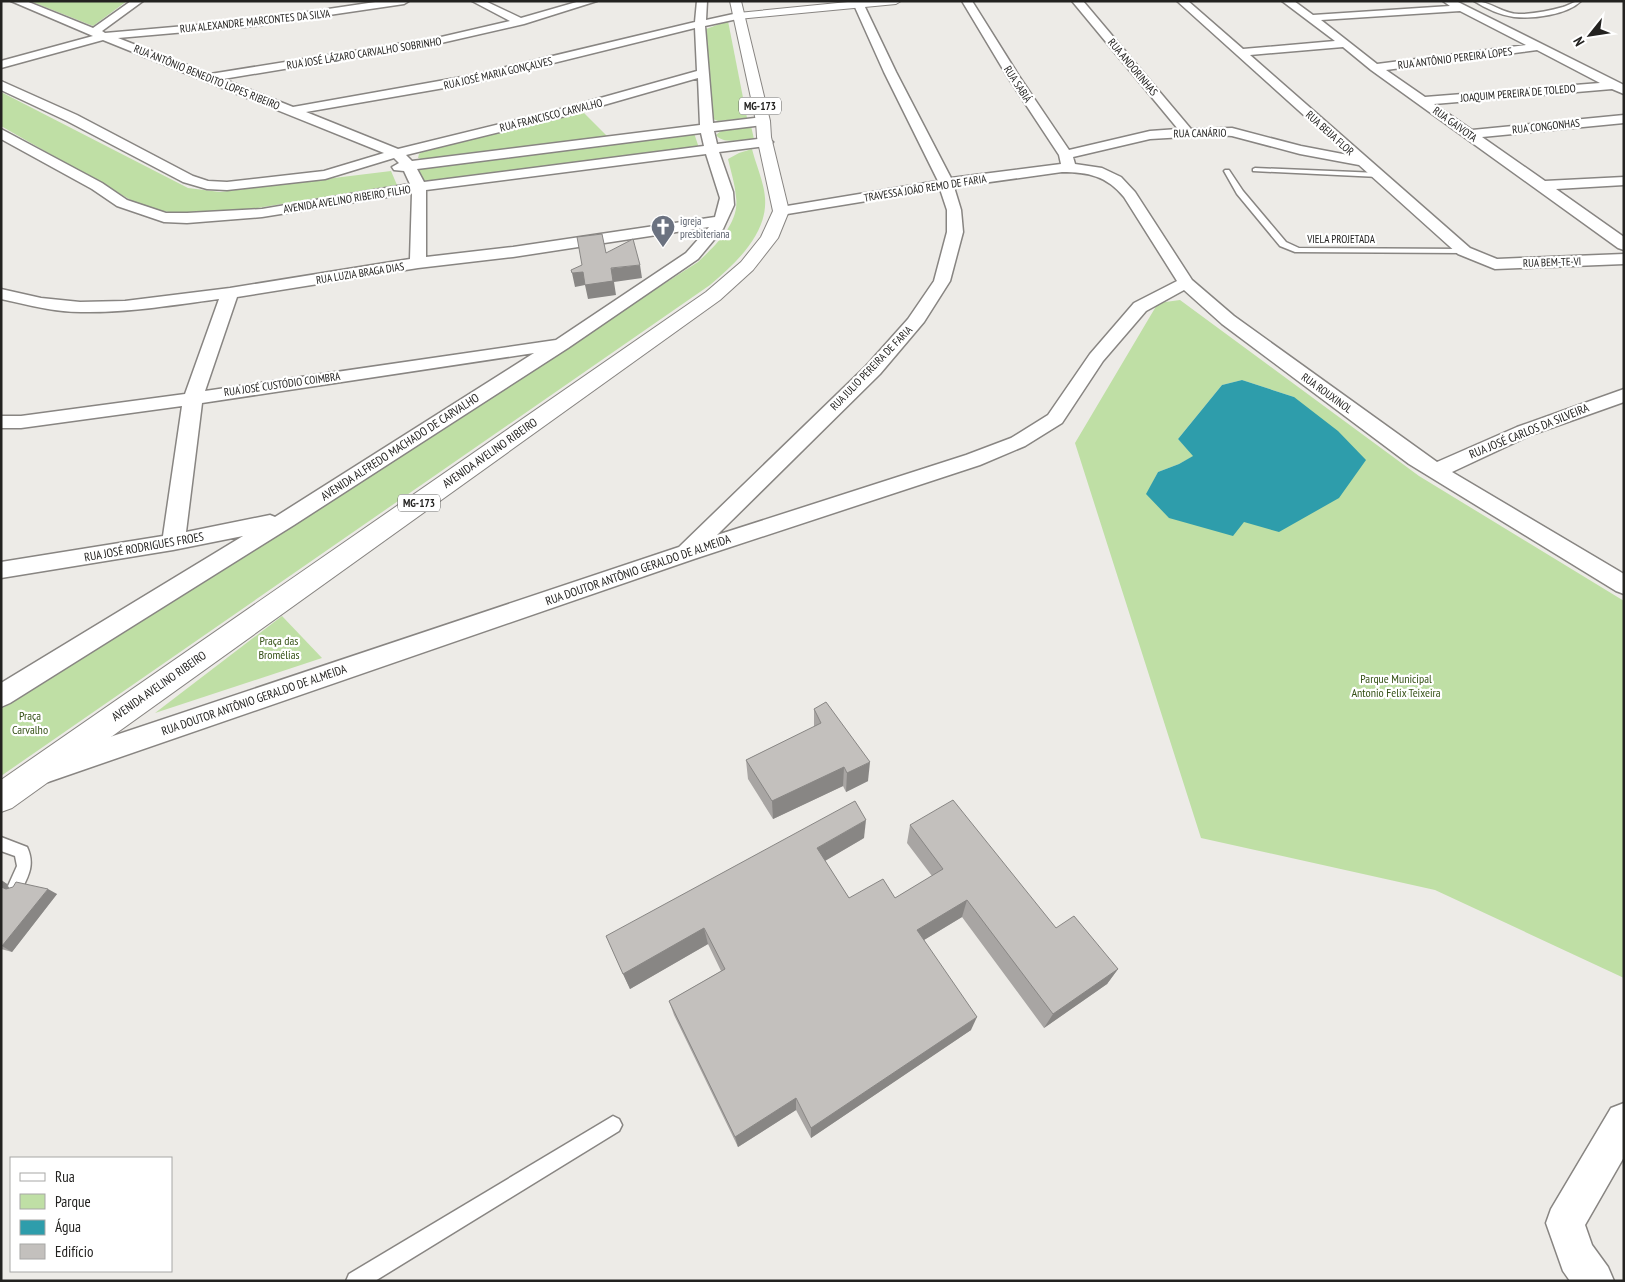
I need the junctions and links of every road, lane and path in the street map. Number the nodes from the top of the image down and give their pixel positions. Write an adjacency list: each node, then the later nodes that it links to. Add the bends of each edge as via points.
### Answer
1 (16, 1): 22 (street, RUA ANTÔNIO BENEDITO LOPES RIBEIRO)
2 (138, 1): 22 (street)
3 (404, 1): 22 (street, RUA ALEXANDRE MARCONTES DA SILVA, via 254,24)
4 (477, 1): 20 (street)
5 (592, 1): 20 (street, RUA JOSÉ LÁZARO CARVALHO SOBRINHO)
6 (702, 1): 21 (street)
7 (735, 1): 18 (main road, MG-173)
8 (896, 1): 16 (main road)
9 (967, 1): 43 (street, RUA SABIÁ)
10 (1077, 1): 37 (street, RUA ANDORINHAS)
11 (1182, 1): 25 (street, RUA BEIJA FLOR)
12 (1287, 1): 19 (street, RUA GAIVOTA)
13 (1448, 1): 17 (street)
14 (1476, 1): 15 (lane, via 1521,16 1558,10)
15 (1579, 1)
16 (859, 5): 18 (main road); 51 (street, RUA JULIO PEREIRA DE FARIA)
17 (1461, 8): 19 (street); 24 (street)
18 (738, 16): 21 (street); 35 (main road, MG-173)
19 (1310, 18): 23 (street, RUA GAIVOTA)
20 (520, 22): 29 (street, RUA JOSÉ LÁZARO CARVALHO SOBRINHO, via 423,44)
21 (700, 24): 28 (street, AVENIDA ALFREDO MACHADO DE CARVALHO); 33 (street, RUA JOSÉ MARIA GONÇALVES, via 473,79)
22 (99, 34): 26 (street); 29 (street, RUA ANTÔNIO BENEDITO LOPES RIBEIRO)
23 (1345, 43): 25 (street); 27 (street, RUA GAIVOTA)
24 (1536, 47): 27 (street, RUA ANTÔNIO PEREIRA LOPES); 31 (street)
25 (1240, 53): 44 (street, RUA BEIJA FLOR)
26 (1, 65)
27 (1374, 68): 32 (street, RUA GAIVOTA)
28 (704, 73): 36 (street, AVENIDA ALFREDO MACHADO DE CARVALHO); 42 (street, RUA FRANCISCO CARVALHO)
29 (208, 78): 33 (street, RUA ANTÔNIO BENEDITO LOPES RIBEIRO)
30 (1, 85): 48 (street, AVENIDA AVELINO RIBEIRO FILHO, via 196,182 227,186)
31 (1619, 87): 32 (street, JOAQUIM PEREIRA DE TOLEDO)
32 (1423, 101): 39 (street, RUA GAIVOTA)
33 (293, 111): 42 (street, RUA ANTÔNIO BENEDITO LOPES RIBEIRO)
34 (1624, 119): 39 (street, RUA CONGONHAS)
35 (763, 120): 36 (street, AVENIDA AVELINO RIBEIRO FILHO); 40 (main road, MG-173)
36 (707, 129): 41 (street, AVENIDA ALFREDO MACHADO DE CARVALHO); 45 (street, AVENIDA AVELINO RIBEIRO FILHO)
37 (1188, 133): 43 (street, RUA CANÁRIO, via 1133,138); 44 (street, RUA CANÁRIO, via 1232,132)
38 (1, 134): 53 (street, AVENIDA AVELINO RIBEIRO FILHO, via 122,203 164,217 262,213)
39 (1468, 134): 52 (street, RUA GAIVOTA)
40 (766, 142): 41 (street); 54 (main road, MG-173)
41 (711, 149): 53 (street, AVENIDA AVELINO RIBEIRO FILHO); 55 (street, AVENIDA ALFREDO MACHADO DE CARVALHO, via 727,199 725,213)
42 (397, 153): 45 (street); 48 (street, AVENIDA AVELINO RIBEIRO FILHO)
43 (1068, 161): 51 (street, TRAVESSA JOÃO REMO DE FARIA); 61 (street, RUA ROUXINOL, via 1112,177 1121,184)
44 (1363, 162): 49 (street, RUA BEIJA FLOR)
45 (409, 166): 48 (street, AVENIDA AVELINO RIBEIRO FILHO); 53 (street)
46 (1227, 170): 57 (lane, VIELA PROJETADA, via 1240,192 1283,244 1290,248)
47 (1255, 170): 49 (lane)
48 (324, 175)
49 (1379, 175): 57 (street, RUA BEIJA FLOR)
50 (1624, 181): 52 (street)
51 (946, 183): 54 (street, TRAVESSA JOÃO REMO DE FARIA); 71 (street, RUA JULIO PEREIRA DE FARIA, via 954,210 955,232 942,281 915,322 873,370)
52 (1542, 185): 56 (street, RUA GAIVOTA)
53 (419, 187): 60 (street)
54 (781, 211): 75 (main road, AVENIDA AVELINO RIBEIRO / MG-173, via 769,238 747,266 713,296)
55 (719, 221): 60 (street, RUA LUZIA BRAGA DIAS); 64 (street, AVENIDA ALFREDO MACHADO DE CARVALHO, via 708,240 692,256)
56 (1624, 245)
57 (1464, 251): 58 (street, RUA BEIJA FLOR)
58 (1481, 260): 59 (street, RUA BEM-TE-VI, via 1501,264)
59 (1624, 260)
60 (418, 264): 62 (street, RUA LUZIA BRAGA DIAS)
61 (1186, 283): 68 (street, RUA ROUXINOL, via 1252,338); 71 (street, RUA DOUTOR ANTÔNIO GERALDO DE ALMEIDA, via 1140,307 1096,358 1055,419 1018,442 974,460)
62 (230, 293): 63 (street, RUA LUZIA BRAGA DIAS, via 124,306 80,307); 66 (street)
63 (1, 294)
64 (562, 344): 66 (street, RUA JOSÉ CUSTÓDIO COIMBRA); 69 (street, AVENIDA ALFREDO MACHADO DE CARVALHO)
65 (1624, 396): 68 (street, RUA JOSÉ CARLOS DA SILVEIRA, via 1524,431)
66 (193, 397): 67 (street, RUA JOSÉ CUSTÓDIO COIMBRA, via 107,411); 70 (street)
67 (1, 422)
68 (1436, 471): 73 (street, RUA ROUXINOL)
69 (286, 520): 70 (street, RUA JOSÉ RODRIGUES FROES); 74 (street, AVENIDA ALFREDO MACHADO DE CARVALHO)
70 (172, 542): 72 (street, RUA JOSÉ RODRIGUES FROES)
71 (686, 553): 75 (street, RUA DOUTOR ANTÔNIO GERALDO DE ALMEIDA)
72 (1, 570)
73 (1624, 585)
74 (1, 696)
75 (34, 774): 76 (main road, AVENIDA AVELINO RIBEIRO / MG-173)
76 (1, 798)
77 (1, 844): 78 (lane, via 22,852 25,866)
78 (16, 886)
79 (1624, 1121): 82 (street, via 1565,1223 1577,1257)
80 (613, 1126): 81 (lane)
81 (356, 1281)
82 (1594, 1281)

